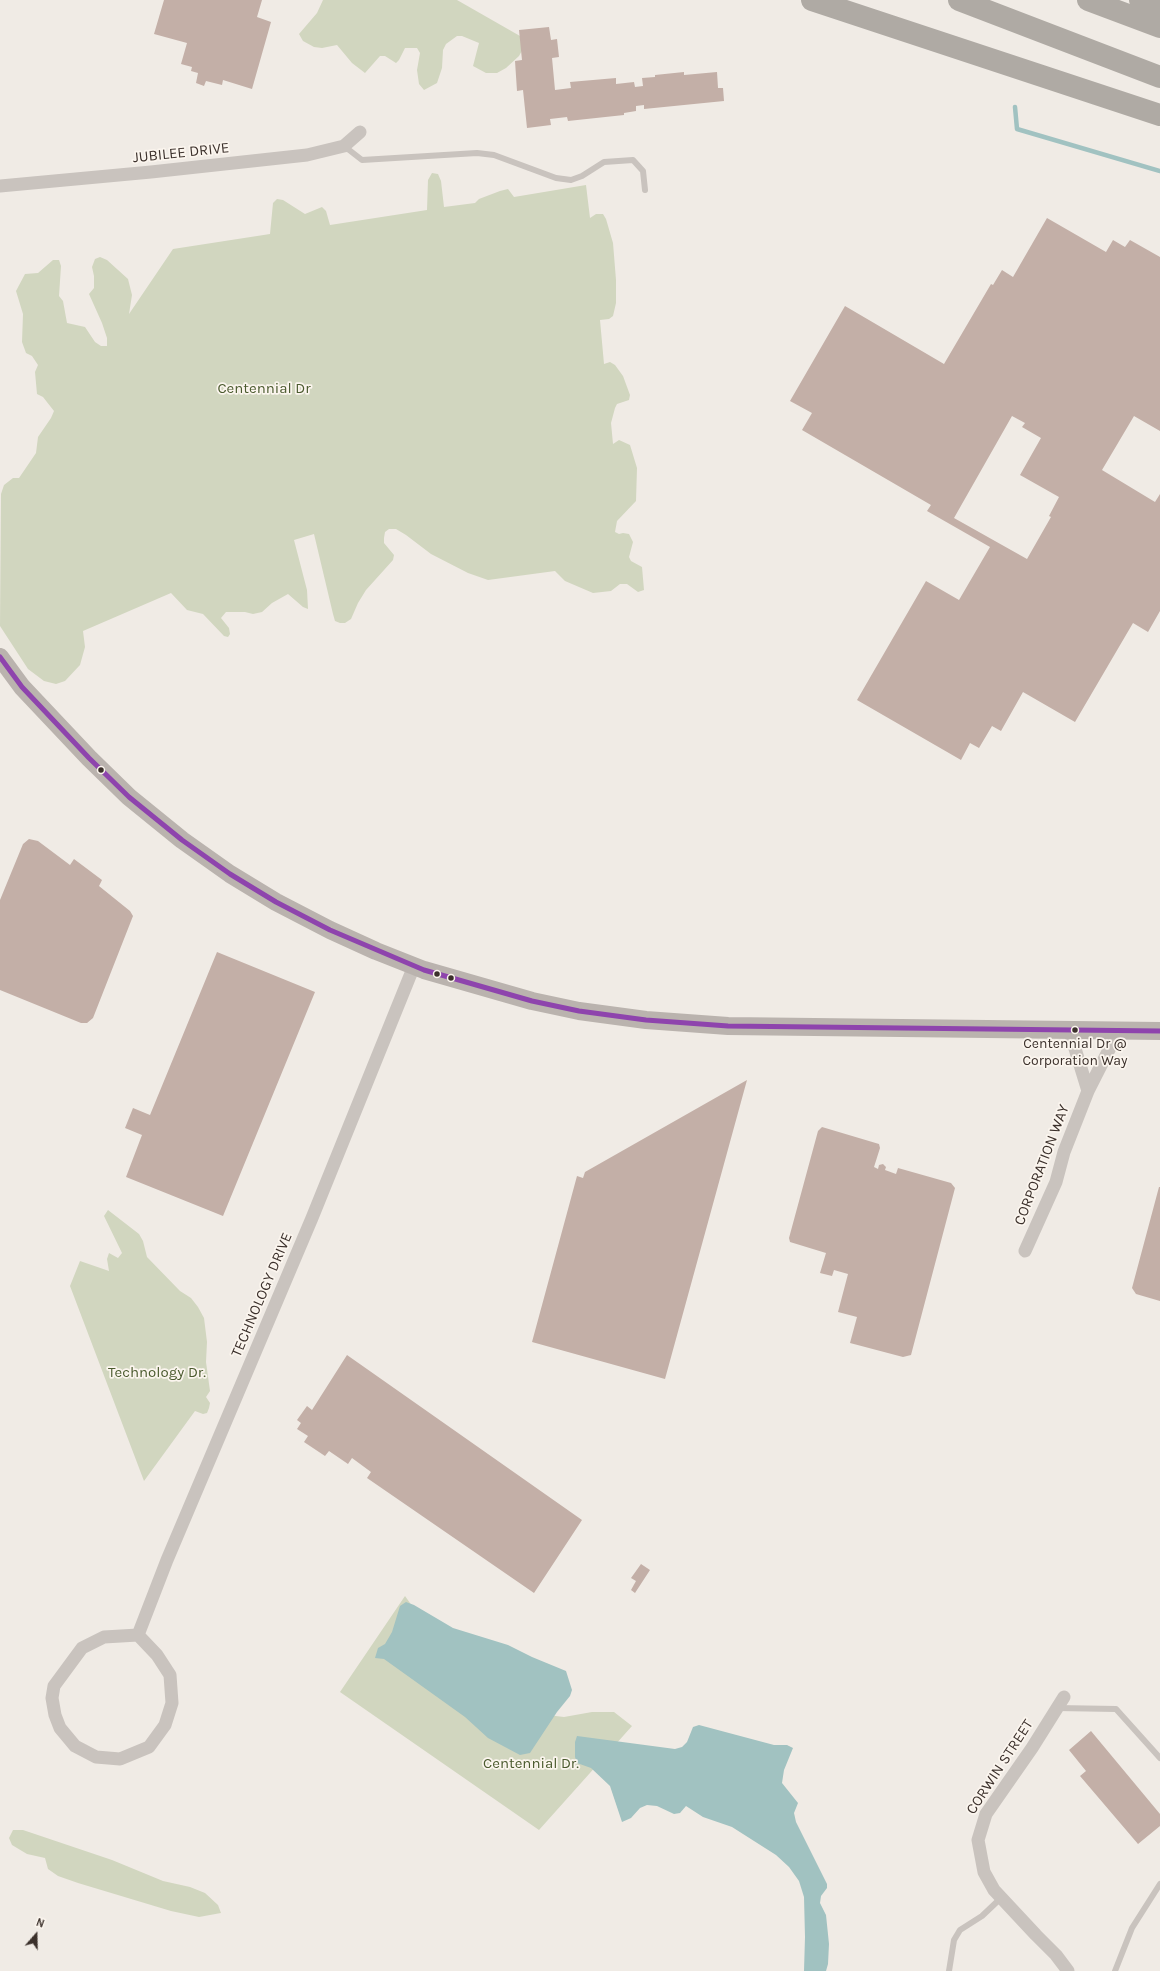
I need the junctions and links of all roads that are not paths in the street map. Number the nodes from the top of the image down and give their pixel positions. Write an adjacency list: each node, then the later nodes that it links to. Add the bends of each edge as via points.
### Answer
1 (812, 0): 8 (highway)
2 (959, 0): 7 (highway)
3 (1088, 0): 6 (highway)
4 (1140, 0): 5 (highway)
5 (1160, 7)
6 (1160, 27)
7 (1160, 77)
8 (1160, 115)
9 (360, 132): 10 (street, JUBILEE DRIVE)
10 (344, 146): 11 (street, JUBILEE DRIVE, via 271,160); 12 (lane, via 362,160 494,154 556,178 571,180 604,162 633,160 643,171)
11 (0, 186)
12 (645, 190)
13 (0, 657): 14 (street, via 31,697 92,761 129,797 182,840 276,902 330,930)
14 (414, 966): 15 (street, via 484,989 579,1012 646,1020 728,1026); 20 (street, TECHNOLOGY DRIVE)
15 (1068, 1029): 16 (street); 18 (street)
16 (1119, 1030): 17 (street); 18 (street, CORPORATION WAY)
17 (1160, 1031)
18 (1088, 1091): 19 (street, CORPORATION WAY, via 1064,1152 1056,1182)
19 (1025, 1251)
20 (138, 1635): 20 (street, via 158,1655 170,1675 172,1703 165,1725 149,1747 120,1759 96,1757 75,1746 60,1728 52,1698 54,1686 82,1648 104,1637)
21 (1064, 1697): 22 (street, CORWIN STREET)
22 (1057, 1708): 23 (lane, via 1116,1709); 25 (street, CORWIN STREET, via 986,1814 980,1827 978,1840 984,1872)
23 (1160, 1758)
24 (1160, 1884): 28 (lane, via 1132,1928)
25 (1001, 1898): 26 (lane, via 982,1916 960,1930 954,1940); 27 (street, CORWIN STREET)
26 (949, 1971)
27 (1068, 1971)
28 (1115, 1971)

